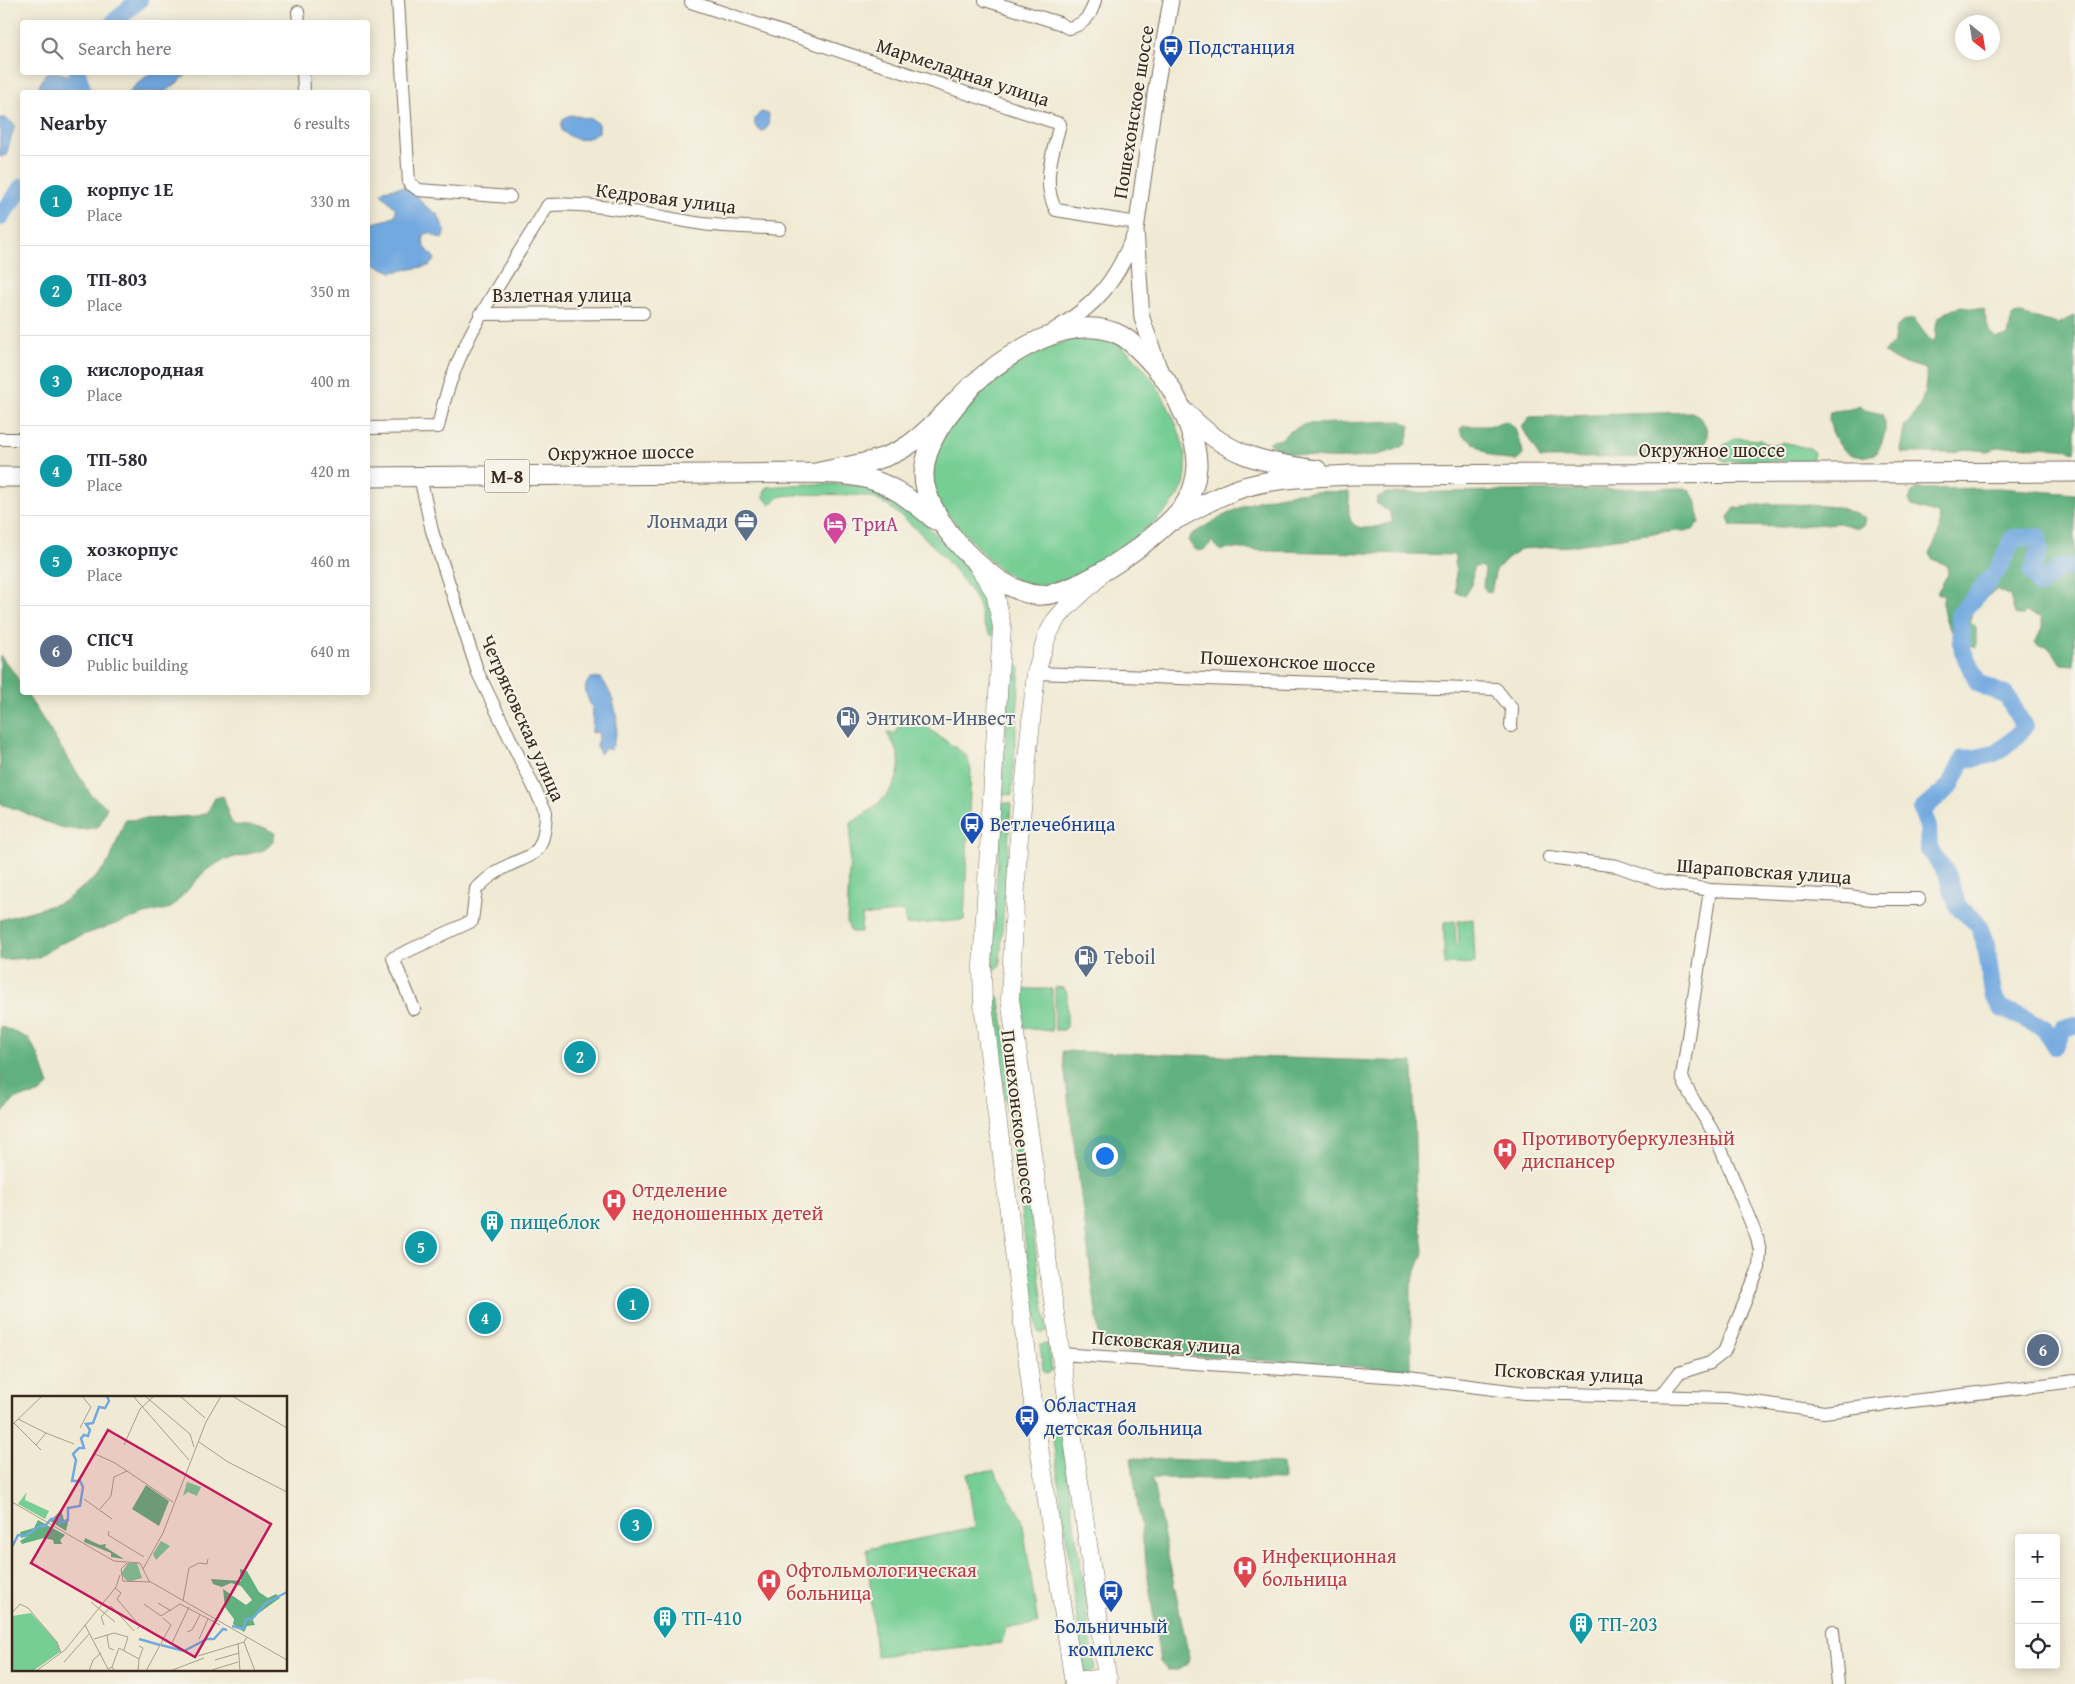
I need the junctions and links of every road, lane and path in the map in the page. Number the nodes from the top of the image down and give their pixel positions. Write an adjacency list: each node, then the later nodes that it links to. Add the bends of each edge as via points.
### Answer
1 (398, 0): 8 (street, via 409,183 419,190)
2 (985, 0): 3 (street, via 1068,28 1084,22 1093,10)
3 (1095, 0)
4 (1171, 0): 9 (street, Пошехонское шоссе)
5 (692, 1): 9 (street, Мармеладная улица, via 1060,124 1048,176 1050,199 1056,210)
6 (303, 75): 7 (street)
7 (304, 90)
8 (510, 197)
9 (1136, 227): 13 (street, via 1123,265 1098,300); 14 (street, via 1142,318)
10 (780, 229): 12 (street, Кедровая улица, via 709,225 606,209 548,205)
11 (643, 313): 12 (street, Взлетная улица)
12 (480, 314): 17 (street, via 450,376 438,428)
13 (1044, 337): 14 (main road, Окружное шоссе, via 1083,329 1112,332 1135,345); 15 (main road, Окружное шоссе, via 1010,356)
14 (1162, 374): 16 (main road, Окружное шоссе)
15 (971, 386): 21 (main road, Окружное шоссе, via 907,447 887,456); 28 (main road, Окружное шоссе, via 935,436 925,465 924,483 928,499)
16 (1180, 407): 22 (main road, Окружное шоссе, via 1215,441 1237,452 1279,464); 27 (main road, Окружное шоссе, via 1194,446 1197,468 1186,502)
17 (370, 428)
18 (0, 439): 19 (street)
19 (20, 439)
20 (2075, 472): 22 (main road, Окружное шоссе)
21 (816, 473): 23 (main road, Окружное шоссе / М-8); 28 (main road, Окружное шоссе, via 853,474 876,480 914,502)
22 (1350, 475): 27 (main road, Окружное шоссе, via 1247,486)
23 (420, 476): 26 (main road, Окружное шоссе / М-8); 38 (street, Четряковская улица, via 432,531 478,673 546,812 546,833 534,856 494,873 476,889 472,921 393,958)
24 (0, 477): 25 (main road)
25 (20, 477)
26 (370, 477)
27 (1166, 525): 30 (main road, Окружное шоссе)
28 (948, 530): 29 (main road, Окружное шоссе)
29 (973, 559): 30 (main road, Окружное шоссе, via 1016,588 1040,596 1073,587); 37 (main road, Пошехонское шоссе, via 995,592 1002,627)
30 (1108, 568): 31 (main road, Пошехонское шоссе, via 1055,620)
31 (1036, 673): 32 (street, Пошехонское шоссе, via 1496,690 1512,709); 36 (main road, Пошехонское шоссе, via 1022,798)
32 (1511, 726)
33 (1550, 857): 34 (street, Шараповская улица, via 1617,866 1662,882)
34 (1710, 890): 35 (street, Шараповская улица, via 1871,899); 41 (street, via 1682,1077 1684,1086 1702,1110 1757,1237 1759,1268 1724,1352 1710,1363 1678,1373)
35 (1919, 898)
36 (1010, 978): 37 (main road); 39 (main road, Пошехонское шоссе, via 1018,1061)
37 (982, 980): 43 (main road, Пошехонское шоссе)
38 (414, 1009)
39 (1060, 1354): 41 (street, Псковская улица, via 1400,1377 1525,1393); 42 (main road, Пошехонское шоссе)
40 (2075, 1381): 41 (street, Псковская улица, via 1835,1412 1792,1409 1727,1398)
41 (1661, 1396)
42 (1068, 1413): 43 (main road); 45 (main road, Пошехонское шоссе)
43 (1036, 1419): 46 (main road, Пошехонское шоссе)
44 (1833, 1631): 47 (street)
45 (1108, 1681): 46 (main road)
46 (1074, 1683)
47 (1838, 1684)

